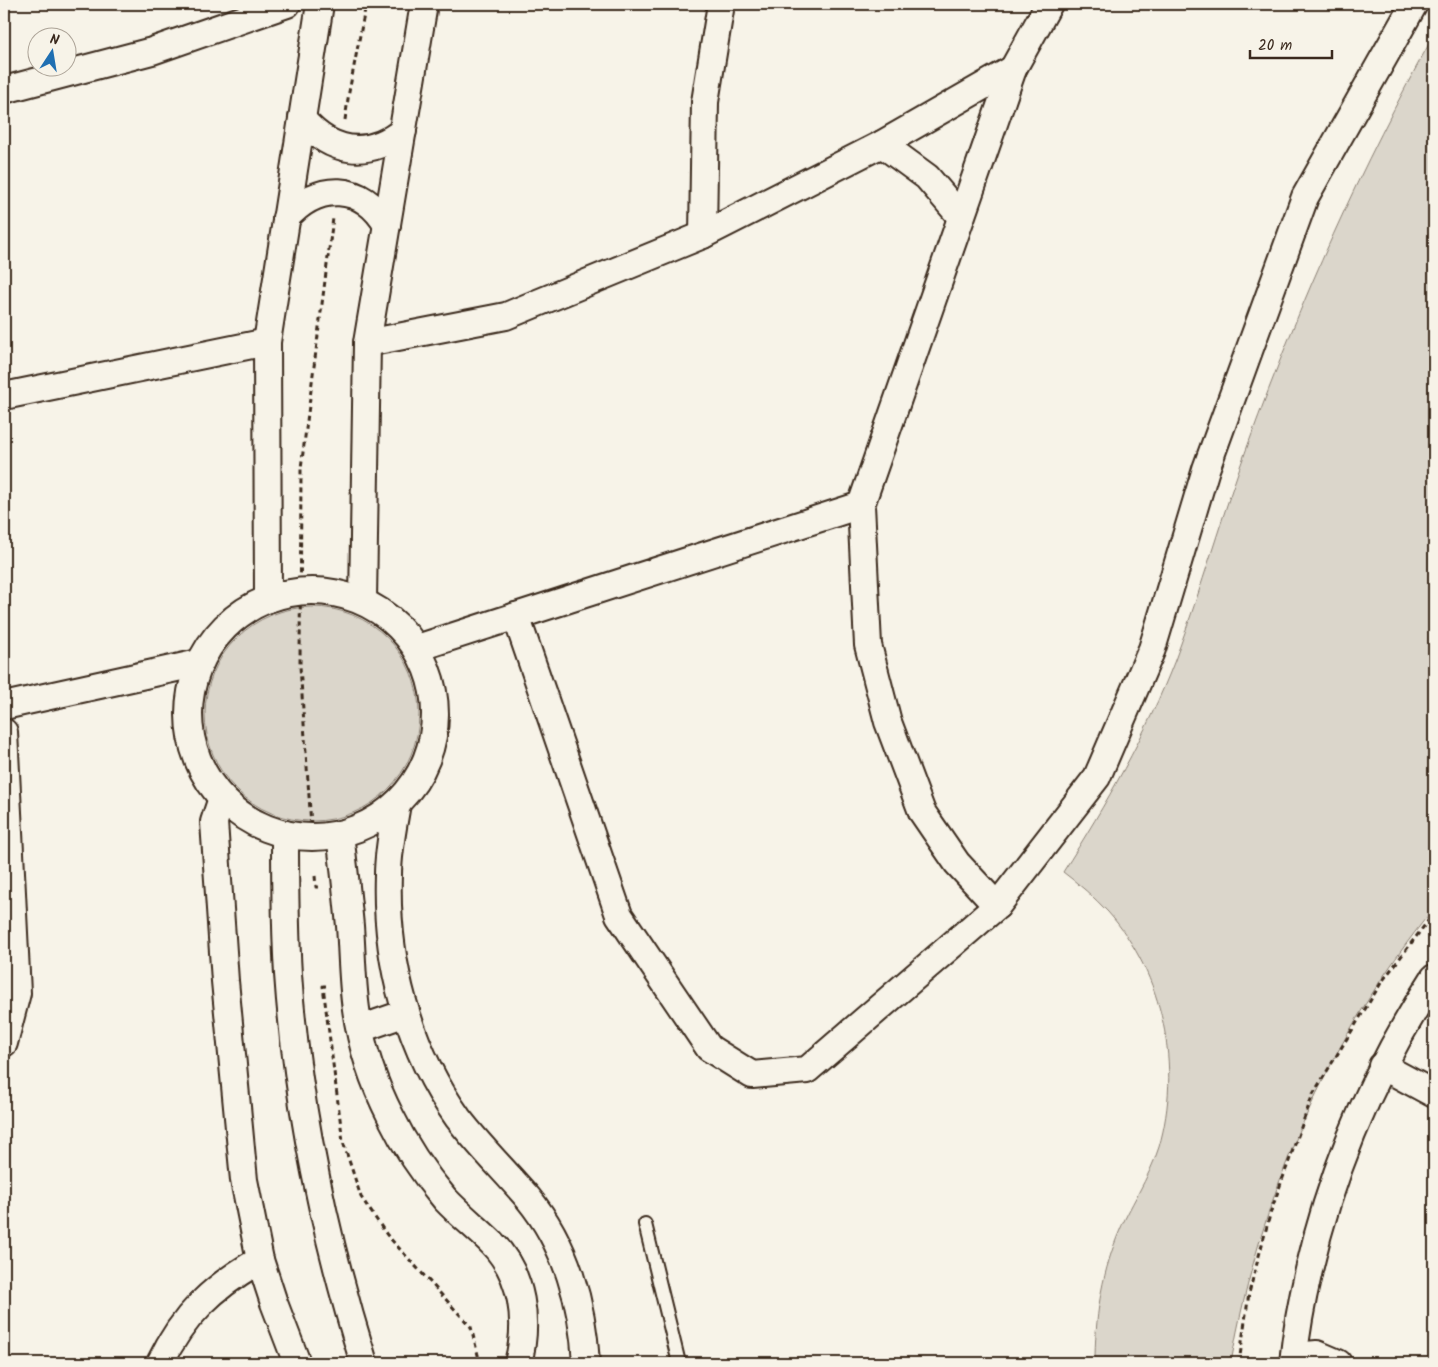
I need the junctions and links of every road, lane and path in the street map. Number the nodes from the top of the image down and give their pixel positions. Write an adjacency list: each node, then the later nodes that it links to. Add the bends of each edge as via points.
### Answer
1 (287, 4): 9 (street, via 152,51)
2 (320, 4): 10 (street)
3 (366, 4): 13 (path)
4 (424, 4): 11 (street)
5 (722, 4): 18 (street, via 705,102)
6 (1049, 4): 8 (street)
7 (1414, 4): 37 (street, via 1305,197 1206,469 1152,649 1097,777)
8 (1013, 69): 12 (street); 15 (street)
9 (4, 90)
10 (302, 119): 13 (street, via 322,138); 16 (street)
11 (402, 131): 13 (street, via 377,146 362,149); 17 (street)
12 (882, 144): 15 (street, via 927,177); 18 (street)
13 (342, 146)
14 (336, 192): 16 (street, via 308,198); 17 (street, via 362,198 381,214); 23 (path, via 301,468)
15 (961, 217): 22 (street)
16 (286, 218): 19 (street)
17 (387, 225): 20 (street)
18 (704, 235): 20 (street, via 506,316)
19 (267, 342): 21 (street); 24 (street)
20 (368, 343): 25 (street)
21 (4, 396)
22 (860, 505): 26 (street); 37 (street, via 868,646 888,722 922,812 957,863)
23 (300, 591): 24 (street); 25 (street, via 340,593); 35 (path, via 300,666)
24 (268, 598): 28 (street, via 227,624)
25 (363, 601): 27 (street, via 390,618)
26 (516, 616): 27 (street); 37 (street, via 619,915 709,1048 752,1075 807,1070)
27 (417, 648): 32 (street, via 432,685 436,717 433,741 414,785)
28 (198, 663): 29 (street); 31 (street, via 188,710 190,734 196,758)
29 (4, 706)
30 (4, 732): 43 (street, via 17,993)
31 (222, 798): 33 (street, via 240,814); 47 (street, via 214,822 225,981 244,1180)
32 (397, 804): 34 (street, via 378,818); 41 (street, via 389,856 387,909 393,958)
33 (285, 834): 35 (street); 51 (street, via 288,975 302,1098 331,1246)
34 (340, 835): 35 (street); 36 (street)
35 (312, 837): 36 (path, via 316,887)
36 (346, 886): 40 (street)
37 (997, 906)
38 (1434, 913): 56 (path, via 1381,983 1313,1094 1271,1211 1249,1292)
39 (1434, 978): 44 (street)
40 (354, 985): 42 (street); 52 (path, via 323,986 343,1142 361,1197 387,1235 471,1327)
41 (406, 1013): 42 (street); 54 (street, via 418,1046 457,1116 481,1148 529,1200 560,1250 580,1307)
42 (360, 1029): 53 (street, via 377,1085 406,1144 445,1198 493,1244 516,1280 524,1321)
43 (4, 1042)
44 (1382, 1066): 45 (street); 48 (street, via 1335,1178 1304,1295)
45 (1434, 1094)
46 (645, 1224): 55 (lane)
47 (260, 1260): 49 (street, via 224,1283 198,1306 181,1326); 50 (street)
48 (1294, 1359): 57 (street, via 1317,1354)
49 (160, 1363)
50 (297, 1363)
51 (364, 1363)
52 (480, 1363)
53 (518, 1363)
54 (586, 1363)
55 (679, 1363)
56 (1239, 1363)
57 (1338, 1363)

